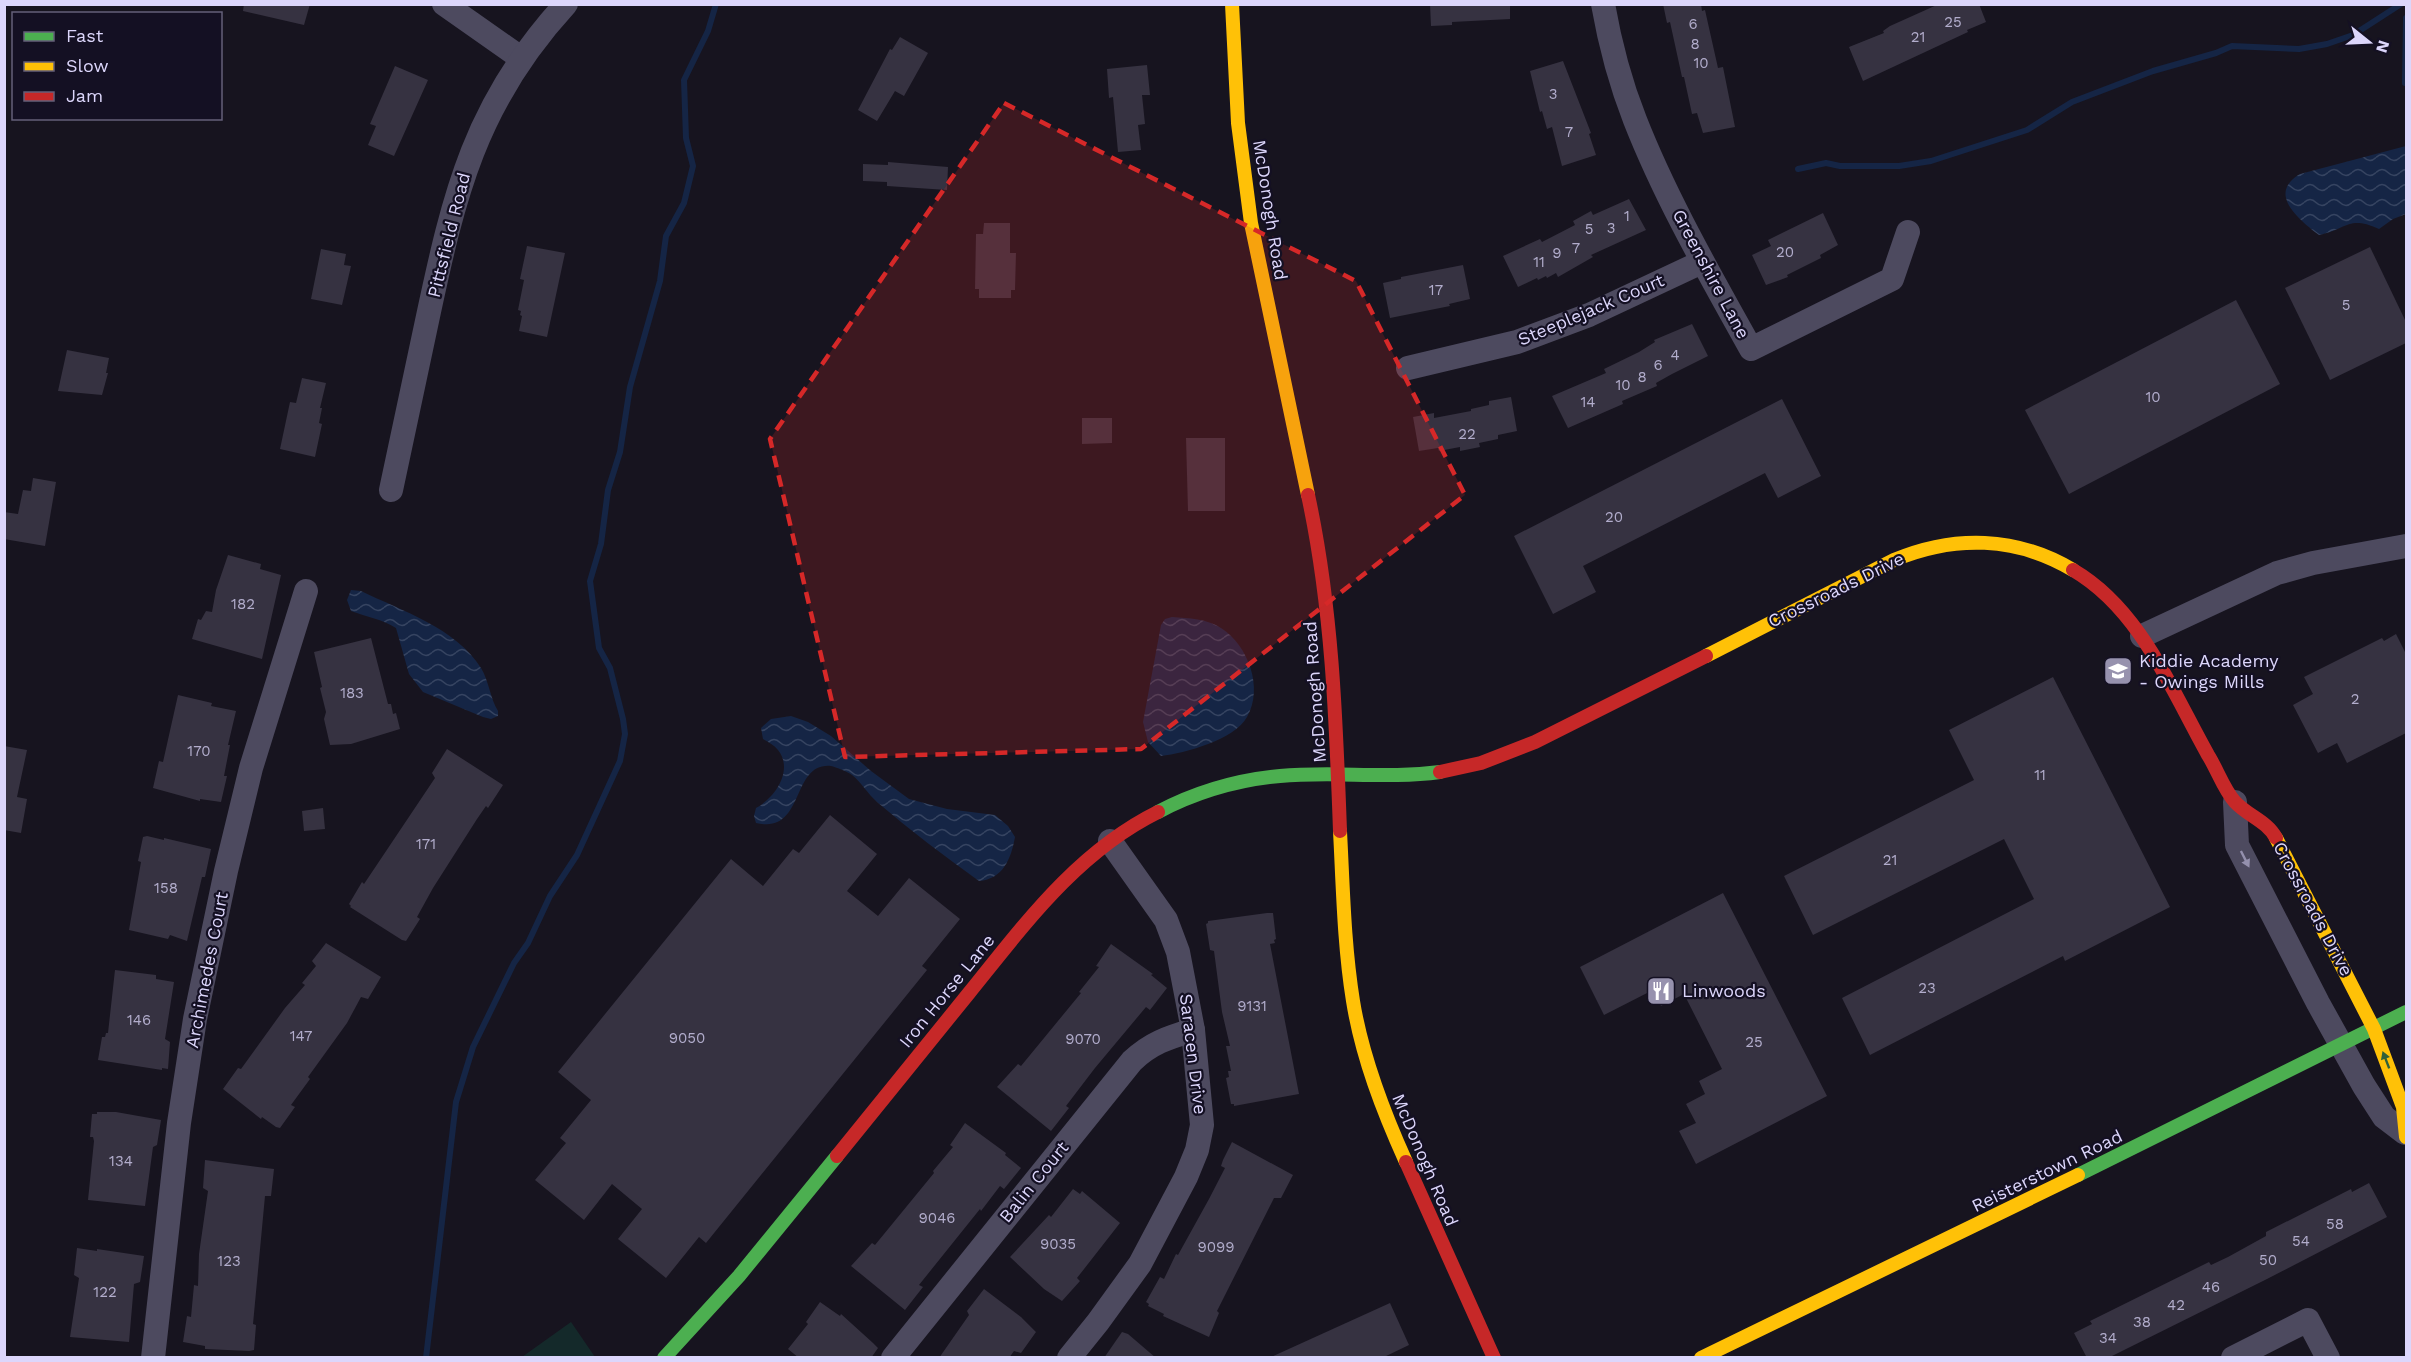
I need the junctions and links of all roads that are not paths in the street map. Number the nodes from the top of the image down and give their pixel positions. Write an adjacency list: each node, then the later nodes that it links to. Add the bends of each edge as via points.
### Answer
1 (444, 4): 5 (street)
2 (566, 4): 5 (street, Pittsfield Road)
3 (1232, 4): 13 (street, McDonogh Road, via 1238,123 1251,223 1325,585)
4 (1603, 4): 7 (street, Greenshire Lane, via 1621,82 1635,120)
5 (521, 58): 9 (street, Pittsfield Road, via 482,127 453,203)
6 (1908, 232): 7 (street, Greenshire Lane, via 1892,279 1751,349)
7 (1702, 262): 8 (street, Steeplejack Court, via 1589,315 1517,342)
8 (1408, 368)
9 (391, 490)
10 (2406, 546): 12 (street, via 2277,573)
11 (306, 591): 21 (street, Archimedes Court, via 251,768 195,1019 179,1123)
12 (2142, 636): 13 (street, Crossroads Drive, via 2094,582 2055,559 2011,545 1949,543 1894,560 1505,755 1451,771); 14 (street, Crossroads Drive)
13 (1338, 774): 15 (street, Iron Horse Lane, via 1279,776 1200,792 1168,804); 25 (street, McDonogh Road, via 1349,968 1367,1060 1387,1120)
14 (2235, 802): 17 (street, Crossroads Drive, via 2271,829); 19 (street, Crossroads Drive, one-way to 19, via 2237,844)
15 (1110, 841): 18 (street, Saracen Drive, via 1166,920 1178,952); 22 (street, Iron Horse Lane, via 1044,900 739,1276)
16 (2406, 1012): 17 (street, Reisterstown Road)
17 (2374, 1029): 19 (street, Reisterstown Road); 20 (street, Crossroads Drive, one-way to 17, via 2403,1107)
18 (1193, 1030): 23 (street, Balin Court, via 1153,1044 1132,1062); 24 (street, Saracen Drive, via 1202,1125 1197,1150 1140,1264)
19 (2342, 1046): 20 (street, Crossroads Drive, via 2384,1117); 26 (street, Reisterstown Road)
20 (2405, 1135)
21 (153, 1358)
22 (664, 1358)
23 (893, 1358)
24 (1069, 1358)
25 (1494, 1358)
26 (1701, 1358)
27 (2233, 1358): 28 (street, via 2308,1320)
28 (2328, 1358)

